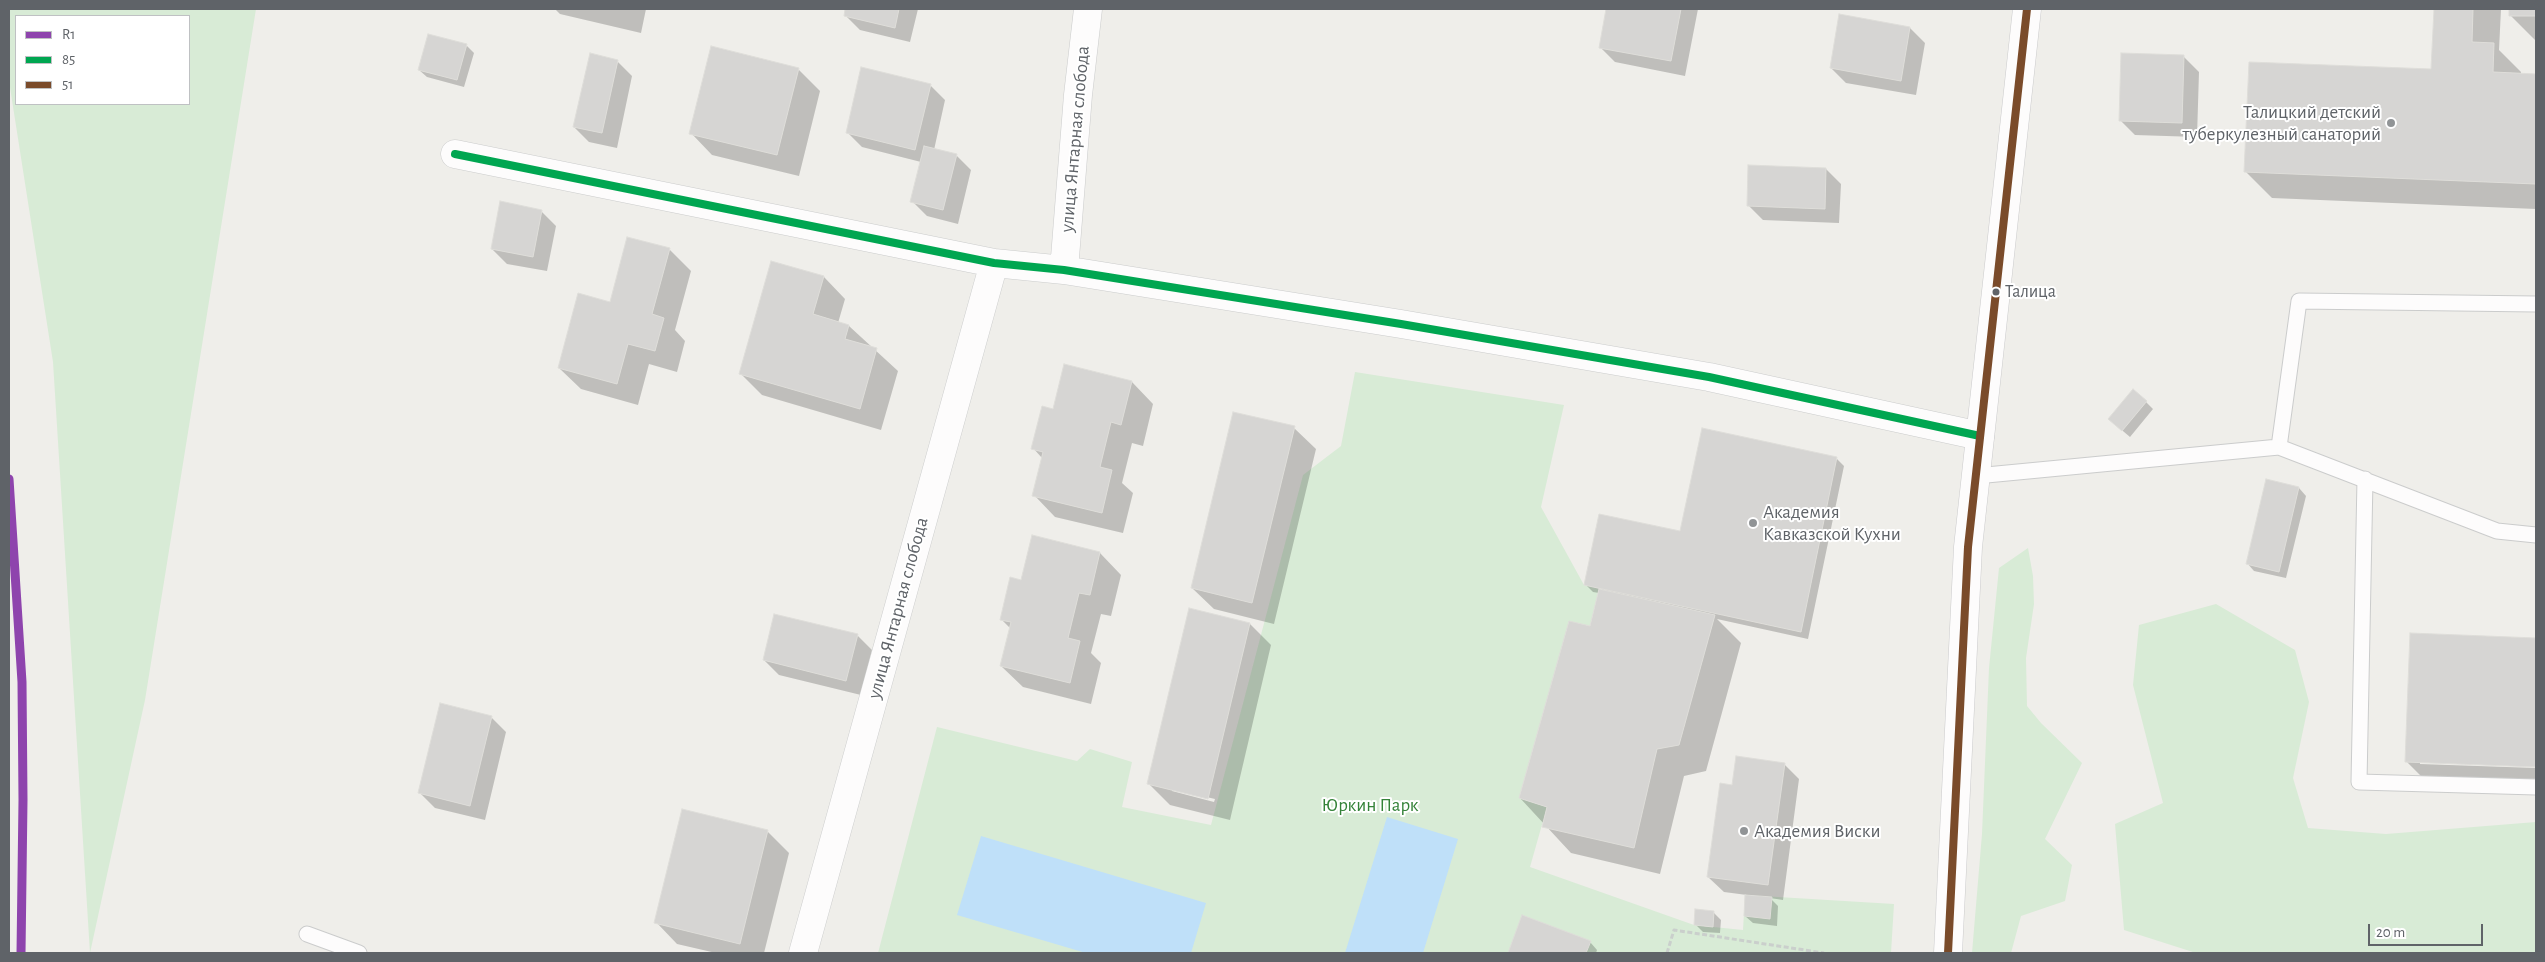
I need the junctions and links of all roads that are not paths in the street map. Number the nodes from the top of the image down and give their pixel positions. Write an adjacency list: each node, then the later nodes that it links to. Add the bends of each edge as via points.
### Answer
1 (1088, 9): 5 (street, улица Янтарная слобода)
2 (2027, 9): 7 (street)
3 (455, 154): 4 (street)
4 (994, 264): 5 (street); 15 (street, улица Янтарная слобода)
5 (1064, 270): 7 (street, via 1709,377)
6 (2536, 304): 8 (lane, via 2299,301)
7 (1980, 436): 9 (street)
8 (2279, 446): 9 (lane); 10 (lane)
9 (1976, 476): 16 (street, via 1968,547)
10 (2365, 480): 11 (lane, via 2497,531); 12 (lane, via 2359,782)
11 (2536, 535)
12 (2536, 787)
13 (308, 934): 14 (lane)
14 (359, 953)
15 (803, 953)
16 (1948, 953)

